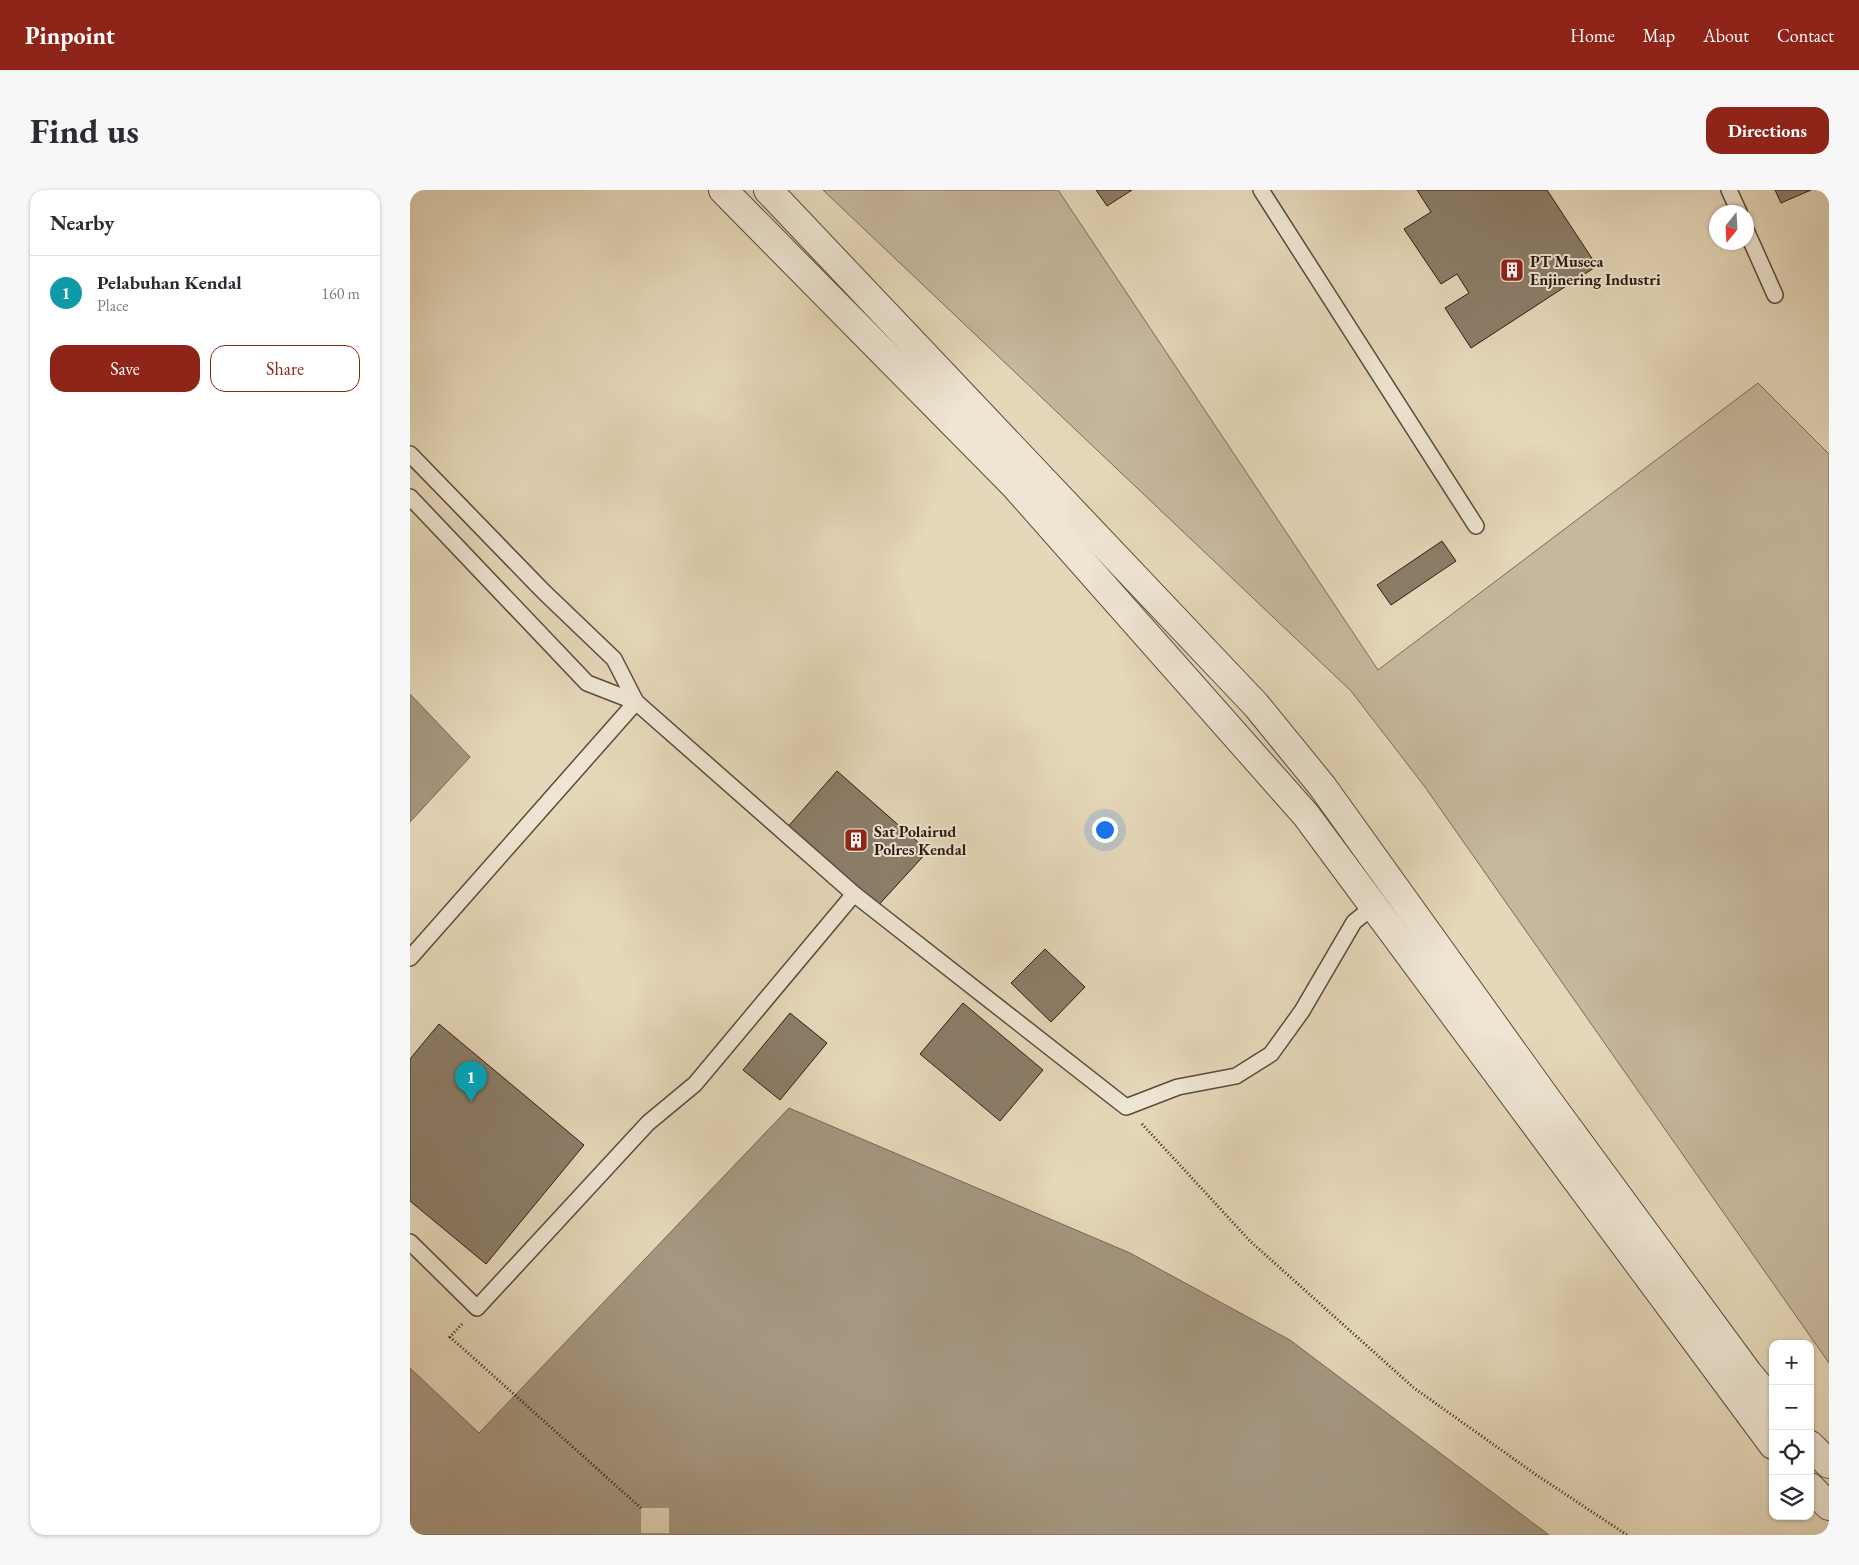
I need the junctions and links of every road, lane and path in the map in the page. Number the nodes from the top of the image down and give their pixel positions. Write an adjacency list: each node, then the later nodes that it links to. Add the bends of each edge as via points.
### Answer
1 (723, 190): 13 (street, via 1015,486 1306,815)
2 (768, 190): 18 (street, via 1256,705 1322,786 1551,1106)
3 (1262, 190): 10 (lane)
4 (1729, 190): 5 (lane)
5 (1736, 205)
6 (1754, 248): 7 (lane)
7 (1775, 295)
8 (410, 454): 11 (lane, via 614,659)
9 (410, 497): 11 (lane, via 587,682)
10 (1476, 526)
11 (636, 702): 12 (lane); 14 (lane)
12 (854, 894): 15 (lane); 17 (lane, via 695,1084 648,1123)
13 (1374, 906): 15 (lane, via 1354,922 1302,1011 1271,1054 1236,1076 1178,1087); 19 (street)
14 (410, 958)
15 (1126, 1106): 25 (path, via 1250,1241 1414,1388)
16 (410, 1242): 17 (lane)
17 (477, 1308): 24 (path, via 450,1337)
18 (1769, 1398)
19 (1769, 1440)
20 (1814, 1449): 21 (street)
21 (1829, 1464)
22 (1814, 1491): 23 (street)
23 (1829, 1506)
24 (641, 1508)
25 (1627, 1535)

